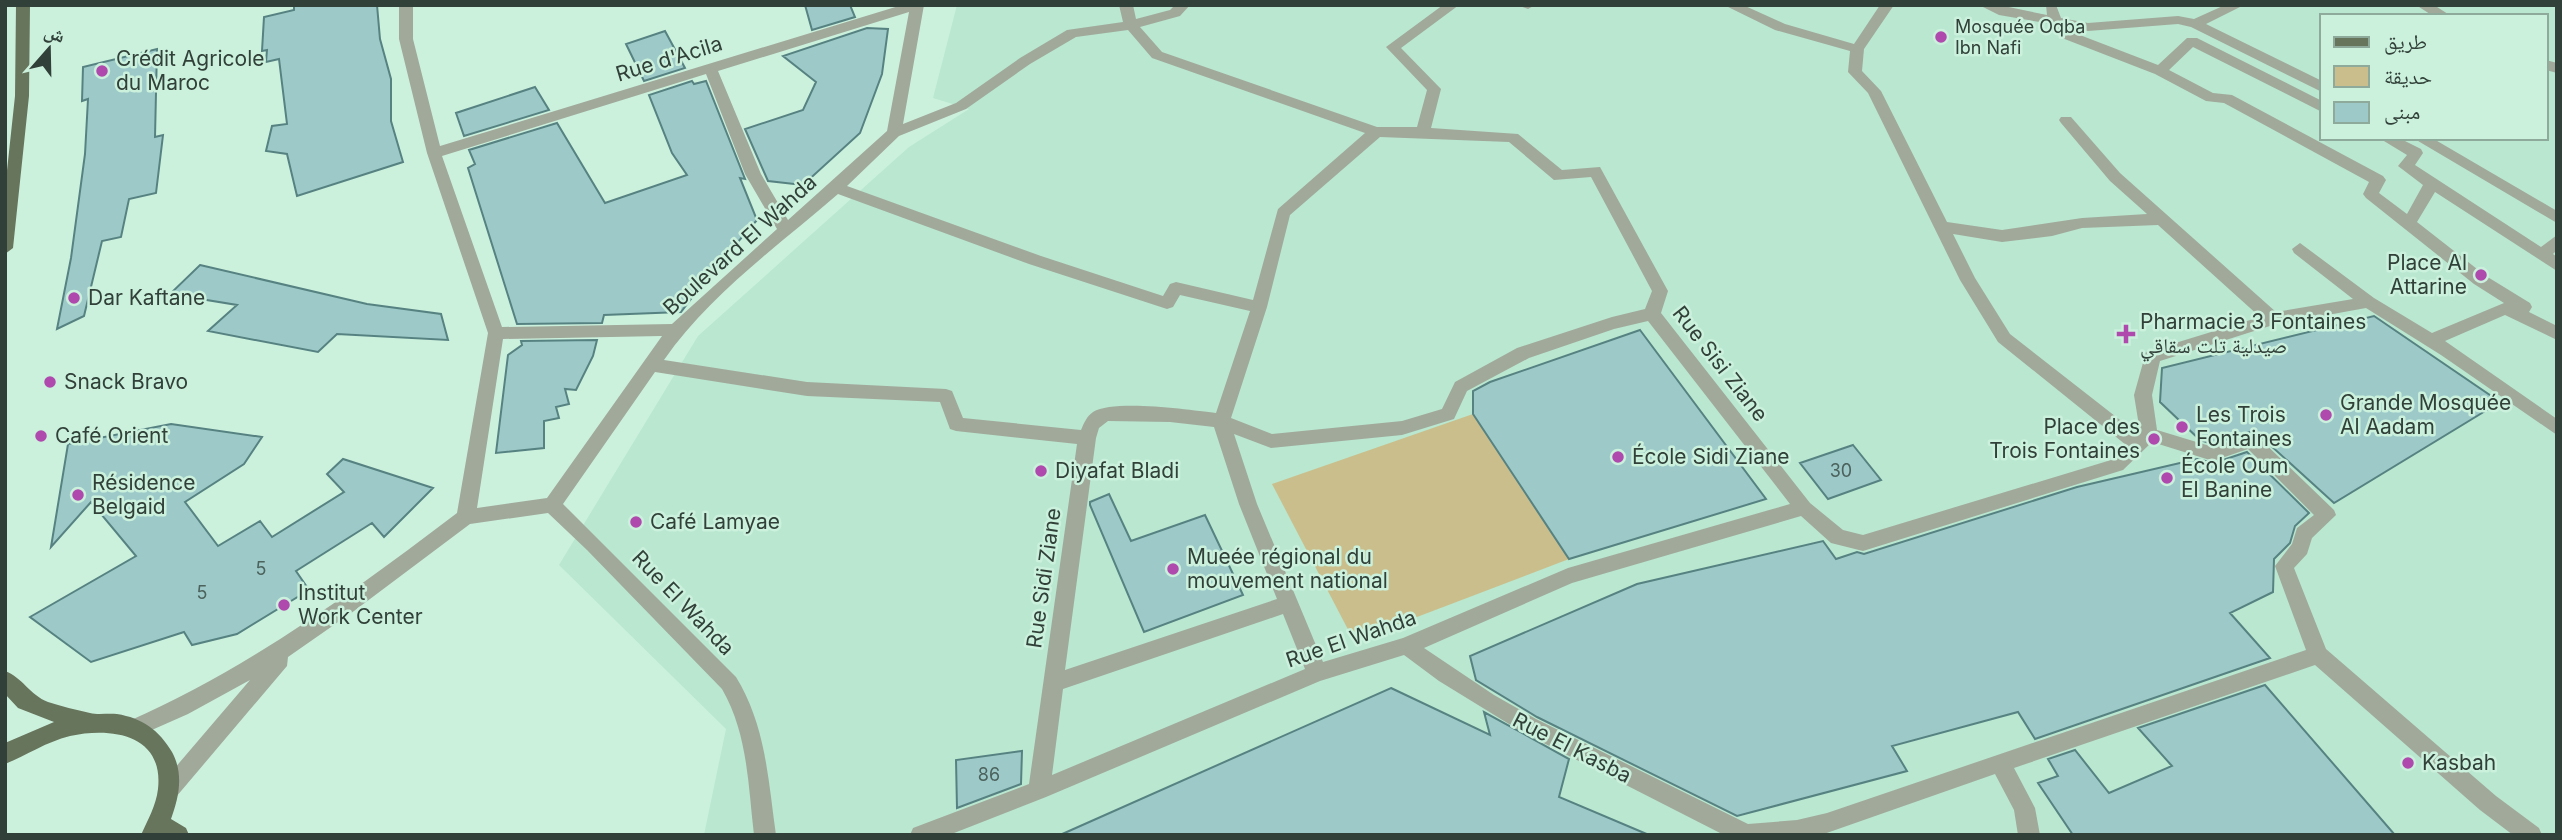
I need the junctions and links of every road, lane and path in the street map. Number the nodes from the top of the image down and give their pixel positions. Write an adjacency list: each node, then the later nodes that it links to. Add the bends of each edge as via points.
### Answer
1 (23, 5): 38 (main road, via 17,159)
2 (406, 5): 29 (street, via 406,39)
3 (917, 5): 17 (street, Rue d'Acila); 26 (street)
4 (1126, 5): 15 (street)
5 (1183, 5): 15 (street, via 1175,13)
6 (1451, 5): 25 (street, via 1393,47 1434,89)
7 (1731, 5): 16 (street, via 1780,27)
8 (1887, 5): 16 (street)
9 (1986, 5): 13 (street, via 2004,12)
10 (2237, 5): 14 (street)
11 (2423, 5): 12 (street)
12 (2440, 14)
13 (2053, 15): 14 (street, via 2088,27 2178,20); 18 (street, via 2067,35)
14 (2195, 24): 19 (street)
15 (1131, 25): 24 (street, via 1157,55); 26 (street, Boulevard El Wahda, via 1072,33 961,106)
16 (1857, 49): 35 (street, via 1855,72 1874,91)
17 (710, 68): 29 (street, Rue d'Acila); 36 (street, via 753,174)
18 (2160, 71): 20 (street, via 2192,41); 34 (street, via 2211,98 2227,98 2378,180 2371,194)
19 (2297, 75): 20 (street); 21 (street)
20 (2281, 86): 22 (street)
21 (2320, 87)
22 (2320, 106)
23 (2066, 120): 33 (street, via 2115,177)
24 (1376, 132): 25 (street); 43 (street, via 1283,213)
25 (1423, 132): 44 (street, via 1513,137 1559,176 1595,171 1660,291)
26 (894, 133): 31 (street, Boulevard El Wahda)
27 (2390, 140): 30 (street, via 2416,153 2406,166)
28 (2423, 140): 32 (street)
29 (434, 153): 48 (street)
30 (2432, 183): 34 (street); 40 (street)
31 (835, 186): 36 (street, Boulevard El Wahda); 43 (street, via 1022,256 1167,303 1176,288)
32 (2557, 218)
33 (2161, 219): 35 (street, via 2082,223 2002,236); 46 (street)
34 (2408, 225): 45 (street, via 2524,307)
35 (1941, 227): 55 (street, via 2004,338)
36 (785, 229): 47 (street, Boulevard El Wahda)
37 (2557, 241): 40 (street)
38 (5, 248)
39 (2300, 249): 42 (street)
40 (2542, 255): 41 (street)
41 (2557, 265)
42 (2368, 302): 46 (street); 50 (street)
43 (1259, 307): 52 (street)
44 (1652, 314): 52 (street, via 1523,353 1461,387 1448,414 1402,428 1271,441); 57 (street, Rue Sisi Ziane)
45 (2519, 314): 49 (street); 50 (street, via 2506,307)
46 (2273, 319): 55 (street, via 2152,357 2143,395)
47 (676, 330): 48 (street); 51 (street, Boulevard El Wahda)
48 (496, 333): 58 (street)
49 (2557, 334)
50 (2431, 340): 53 (street)
51 (651, 365): 54 (street, via 807,389 946,396 956,424); 56 (street, Boulevard El Wahda)
52 (1221, 421): 54 (street, via 1107,414 1091,423); 59 (street, via 1248,505)
53 (2557, 428)
54 (1087, 438): 65 (street, Rue Sidi Ziane)
55 (2144, 439): 57 (street, Rue Sisi Ziane, via 2117,465 1863,542 1838,537); 62 (street, via 2213,454 2251,441 2327,515 2304,534 2300,548 2284,566)
56 (552, 505): 58 (street); 74 (street, Rue El Wahda, via 729,683 742,702 754,735)
57 (1804, 508): 60 (street, Rue El Wahda, via 1568,576)
58 (466, 517): 61 (street)
59 (1288, 604): 63 (street); 65 (street)
60 (1406, 646): 63 (street, Rue El Wahda); 76 (street, Rue El Kasba, via 1453,682 1530,727)
61 (290, 648): 67 (street, via 179,711); 70 (street)
62 (2318, 655): 69 (street); 78 (street)
63 (1317, 673): 71 (street, Rue El Wahda)
64 (5, 680): 66 (main road, via 25,701)
65 (1053, 683): 71 (street, Rue Sidi Ziane)
66 (92, 723): 67 (main road); 68 (main road, via 65,727)
67 (136, 728): 70 (main road, via 163,752)
68 (5, 754)
69 (2001, 764): 76 (street, via 1827,823); 77 (street, via 2024,808)
70 (169, 790): 72 (main road)
71 (1039, 790): 75 (street, Rue El Wahda)
72 (155, 829): 73 (main road)
73 (178, 835)
74 (765, 835)
75 (920, 835)
76 (1747, 835)
77 (2029, 835)
78 (2531, 835)

